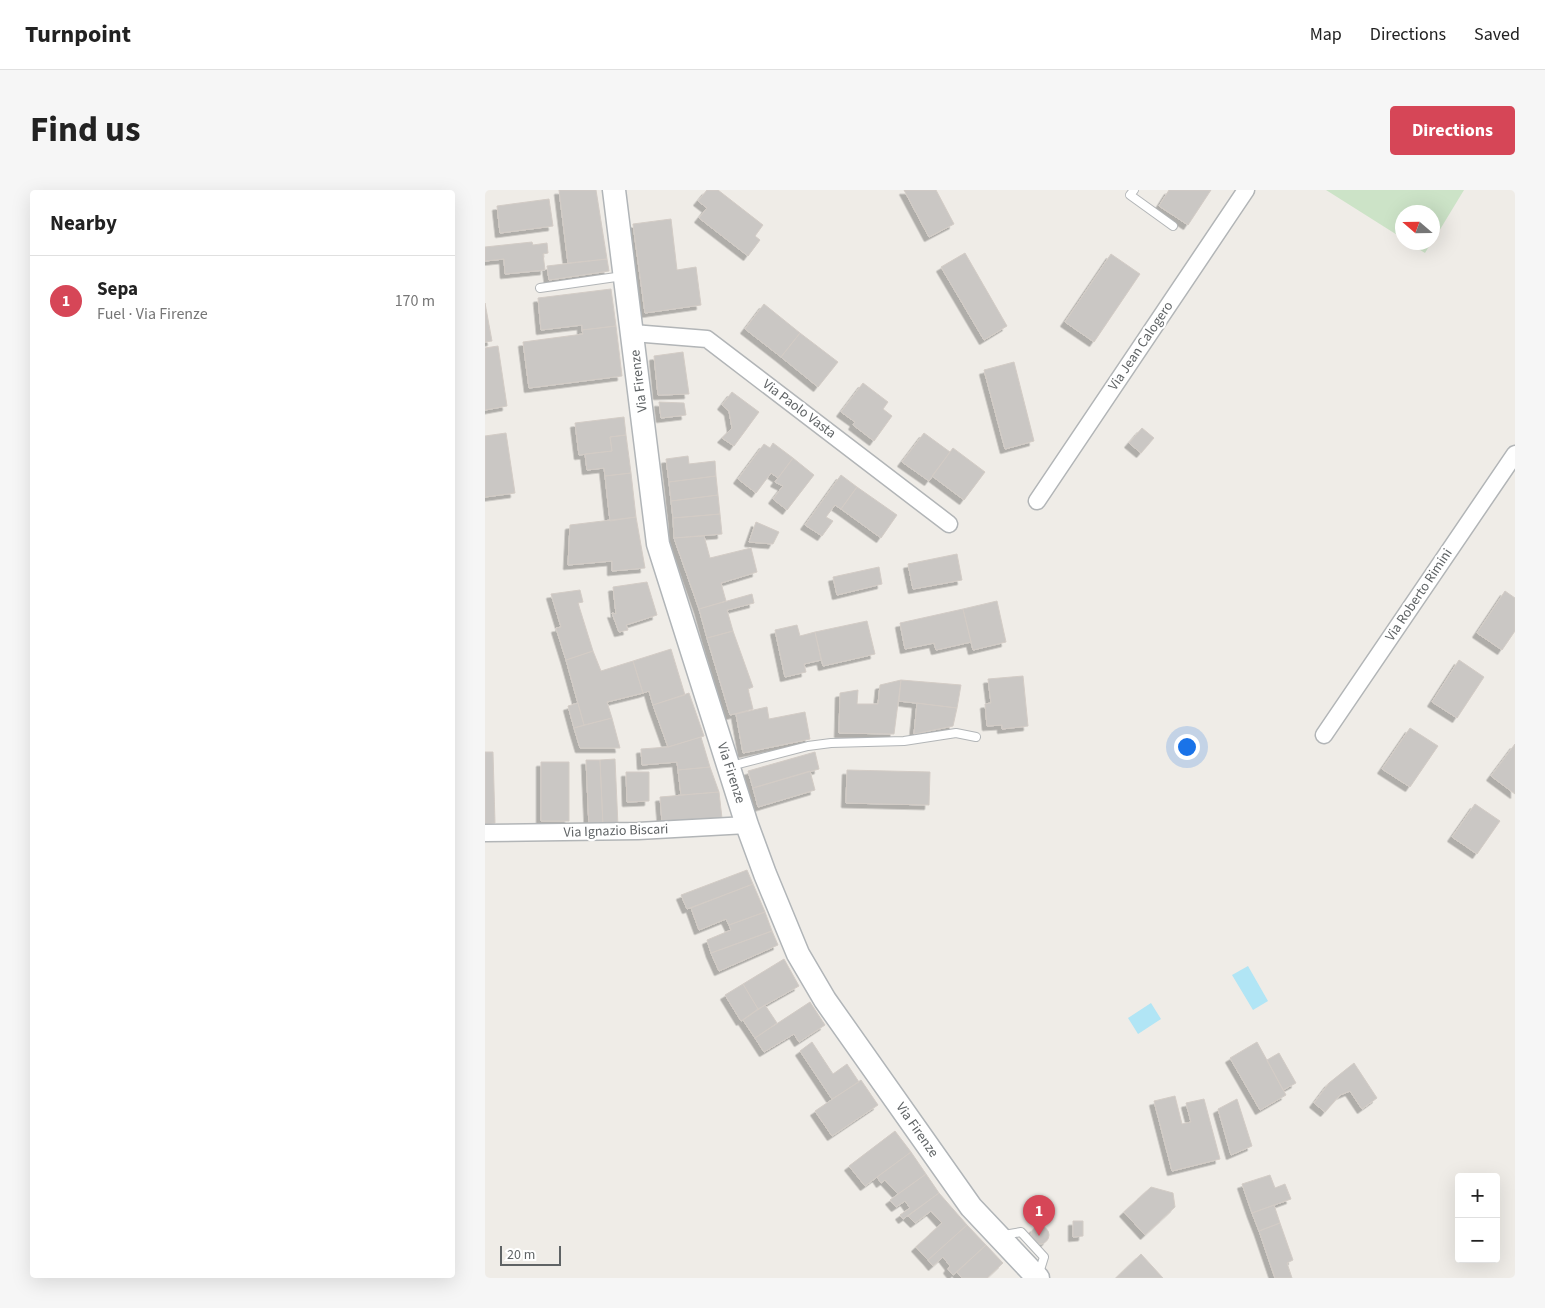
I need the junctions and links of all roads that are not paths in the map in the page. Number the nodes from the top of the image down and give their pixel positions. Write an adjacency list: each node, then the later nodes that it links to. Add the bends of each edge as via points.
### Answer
1 (614, 190): 5 (street, Via Firenze)
2 (1134, 190): 4 (lane, via 1130,195)
3 (1246, 190): 9 (street, Via Jean Calogero)
4 (1173, 226)
5 (625, 276): 6 (lane); 7 (street, Via Firenze)
6 (540, 288)
7 (633, 333): 10 (street, Via Paolo Vasta, via 707,339); 13 (street, Via Firenze, via 658,544)
8 (1515, 454): 11 (street, Via Roberto Rimini)
9 (1037, 501)
10 (949, 524)
11 (1324, 735)
12 (976, 737): 13 (lane, via 956,733 904,741 831,743 807,746)
13 (729, 767): 14 (street, Via Firenze)
14 (747, 825): 15 (street, Via Ignazio Biscari, via 638,831); 16 (street, Via Firenze, via 798,954 825,1000 971,1207)
15 (485, 833)
16 (1038, 1278)

